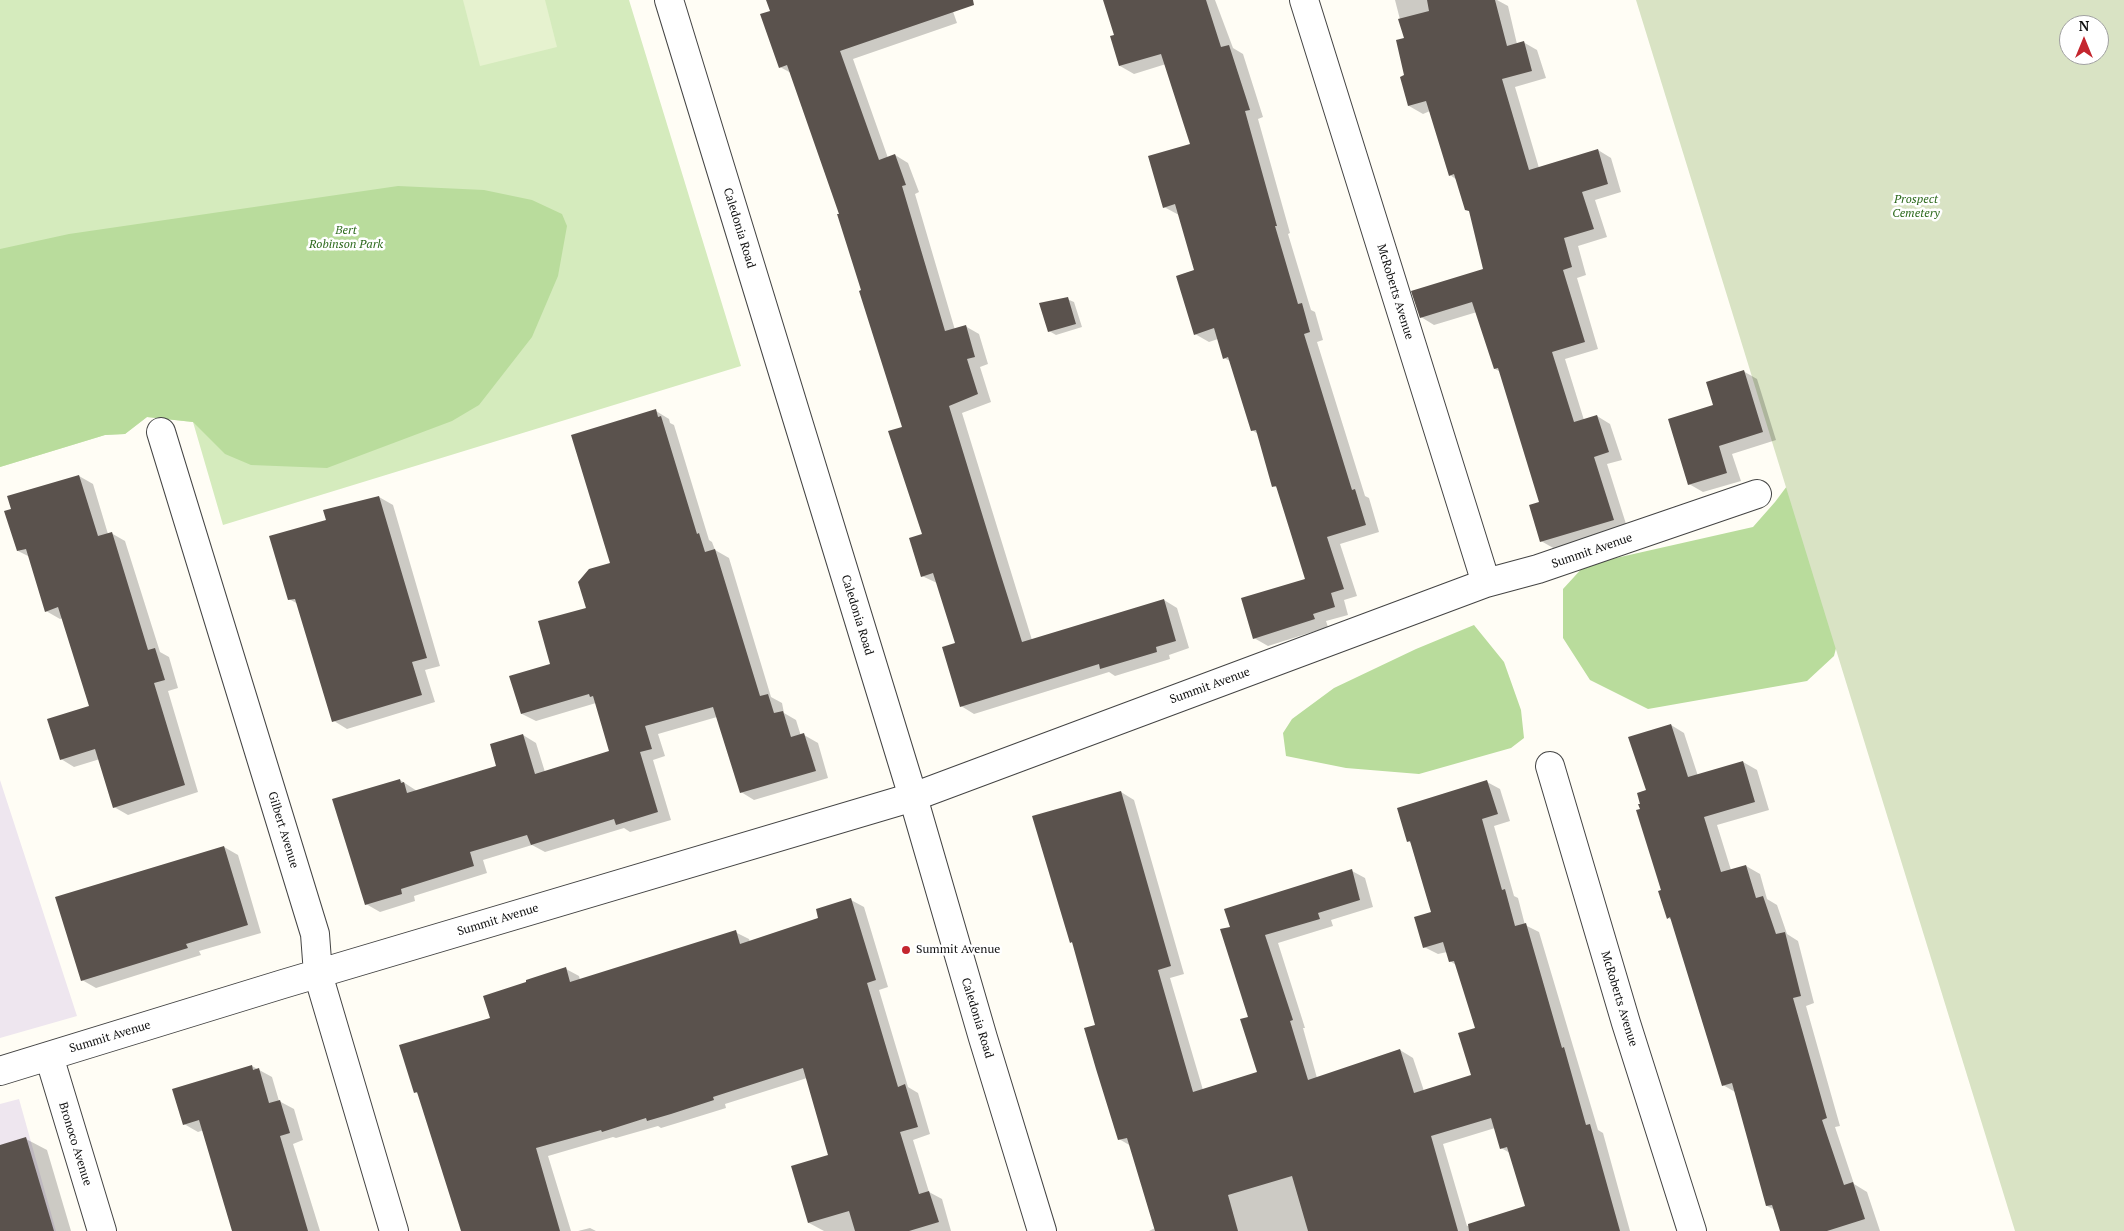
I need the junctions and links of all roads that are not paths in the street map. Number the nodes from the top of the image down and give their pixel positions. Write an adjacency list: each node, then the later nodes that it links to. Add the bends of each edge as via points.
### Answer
1 (669, 0): 7 (street, Caledonia Road)
2 (1304, 0): 5 (street, McRoberts Avenue)
3 (161, 432): 8 (street, Gilbert Avenue, via 314,934)
4 (1757, 494): 5 (street, Summit Avenue, via 1538,569)
5 (1486, 583): 7 (street, Summit Avenue)
6 (1550, 766): 14 (street, McRoberts Avenue, via 1623,1014)
7 (913, 797): 8 (street, Summit Avenue); 13 (street, Caledonia Road)
8 (318, 974): 9 (street, Summit Avenue); 12 (street, Gilbert Avenue)
9 (49, 1056): 10 (street, Summit Avenue); 11 (street, Bronoco Avenue)
10 (0, 1071)
11 (102, 1231)
12 (394, 1231)
13 (1042, 1231)
14 (1692, 1231)

